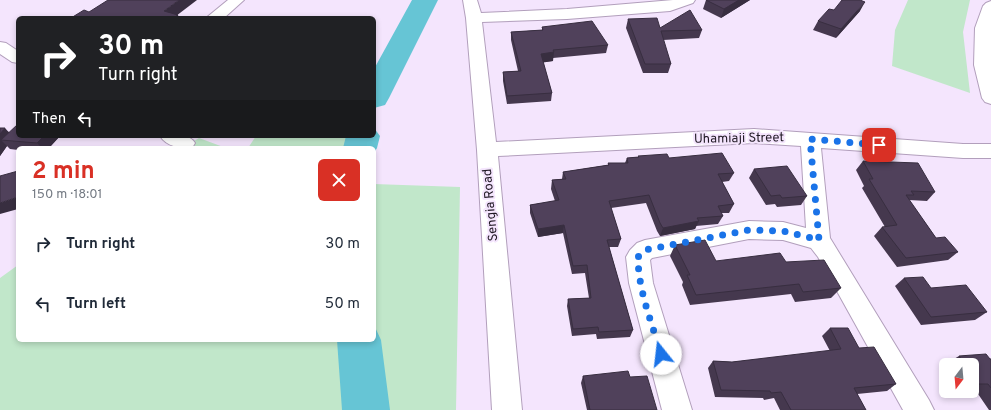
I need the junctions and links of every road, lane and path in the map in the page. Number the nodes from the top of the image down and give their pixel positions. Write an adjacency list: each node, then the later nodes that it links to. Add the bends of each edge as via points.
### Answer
1 (237, 0): 5 (street)
2 (688, 0): 4 (street, via 670,6 567,14)
3 (991, 6): 8 (street, via 983,28 983,65)
4 (472, 9): 10 (street, Sengia Road)
5 (217, 16)
6 (0, 47): 7 (street)
7 (16, 57)
8 (991, 98)
9 (810, 139): 10 (street, Uhamiaji Street, via 754,136); 11 (street, Uhamiaji Street); 12 (street)
10 (487, 150): 13 (street, Sengia Road)
11 (991, 151)
12 (819, 240): 14 (street, via 783,231 749,230 645,250 638,257 640,283); 15 (street)
13 (508, 410)
14 (677, 410)
15 (919, 410)

